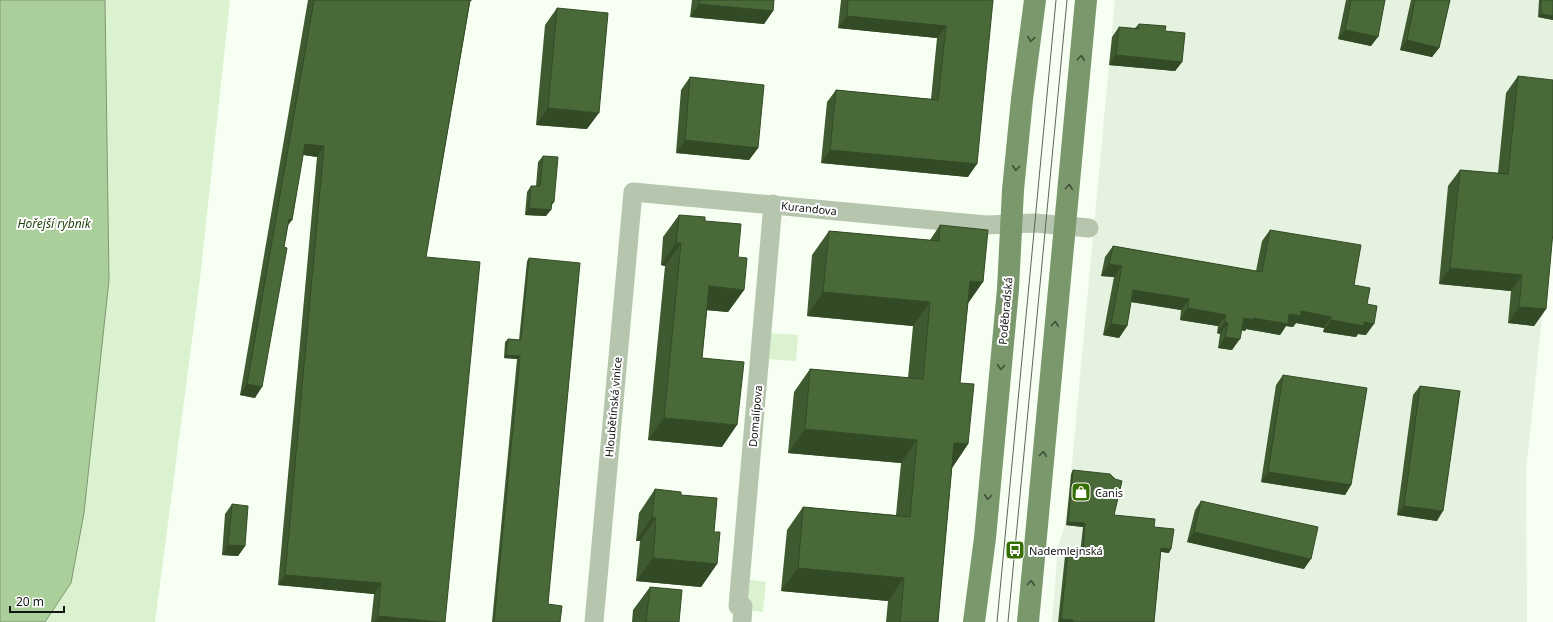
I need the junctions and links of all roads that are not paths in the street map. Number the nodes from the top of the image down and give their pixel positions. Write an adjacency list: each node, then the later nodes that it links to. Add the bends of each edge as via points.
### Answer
1 (1035, 0): 5 (main road, Poděbradská, one-way to 5, via 1022,99)
2 (1086, 0): 6 (main road, one-way to 2)
3 (632, 192): 4 (street, Kurandova); 8 (street, Hloubětínská vinice)
4 (773, 204): 5 (street, Kurandova, via 986,225); 9 (street, Domalípova, via 738,606 743,606)
5 (1012, 223): 6 (street, Kurandova); 10 (main road, Poděbradská, one-way to 10, via 986,523)
6 (1065, 226): 7 (street, Kurandova); 11 (main road, one-way to 6)
7 (1089, 228)
8 (594, 622)
9 (742, 622)
10 (974, 622)
11 (1028, 622)

